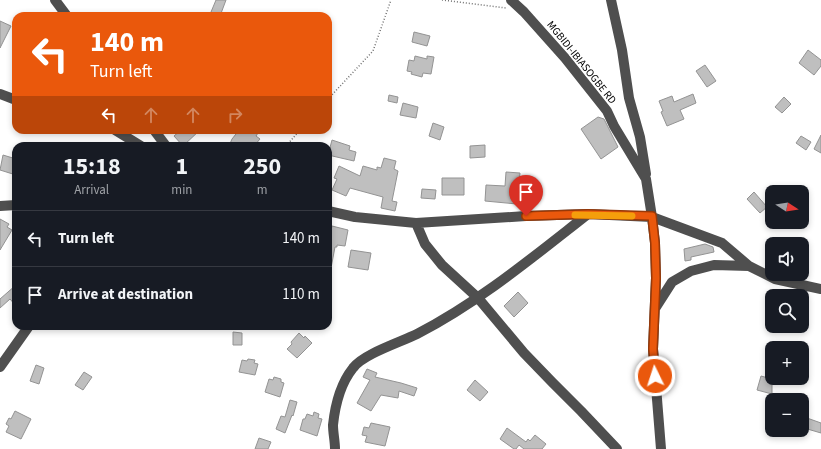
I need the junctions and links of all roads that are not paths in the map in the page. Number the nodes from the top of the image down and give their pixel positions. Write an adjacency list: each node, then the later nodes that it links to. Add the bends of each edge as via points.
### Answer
1 (55, 0): 4 (street)
2 (611, 0): 9 (street, via 629,98 640,137)
3 (510, 4): 9 (street, MGBIDI-IBIASOGBE RD, via 524,12 607,111)
4 (64, 12)
5 (0, 94): 6 (street)
6 (12, 98)
7 (122, 134): 8 (street)
8 (134, 142)
9 (646, 179): 14 (street, MGBIDI-IBIASOGBE RD)
10 (12, 205): 11 (street)
11 (0, 206)
12 (332, 212): 15 (street, via 355,217)
13 (588, 214): 14 (street); 15 (street); 18 (street)
14 (652, 216): 16 (street, via 722,243); 19 (street, MGBIDI-IBIASOGBE RD)
15 (416, 223): 18 (street, via 425,244 442,265)
16 (749, 266): 17 (street, via 775,279); 19 (street, via 714,265 691,271 672,282)
17 (821, 289)
18 (478, 298): 22 (street, via 417,334 365,358 353,367 337,404 333,426); 23 (street, via 524,353)
19 (656, 307): 24 (street, MGBIDI-IBIASOGBE RD, via 653,349)
20 (26, 330): 21 (street)
21 (0, 367)
22 (335, 449)
23 (617, 449)
24 (661, 449)

